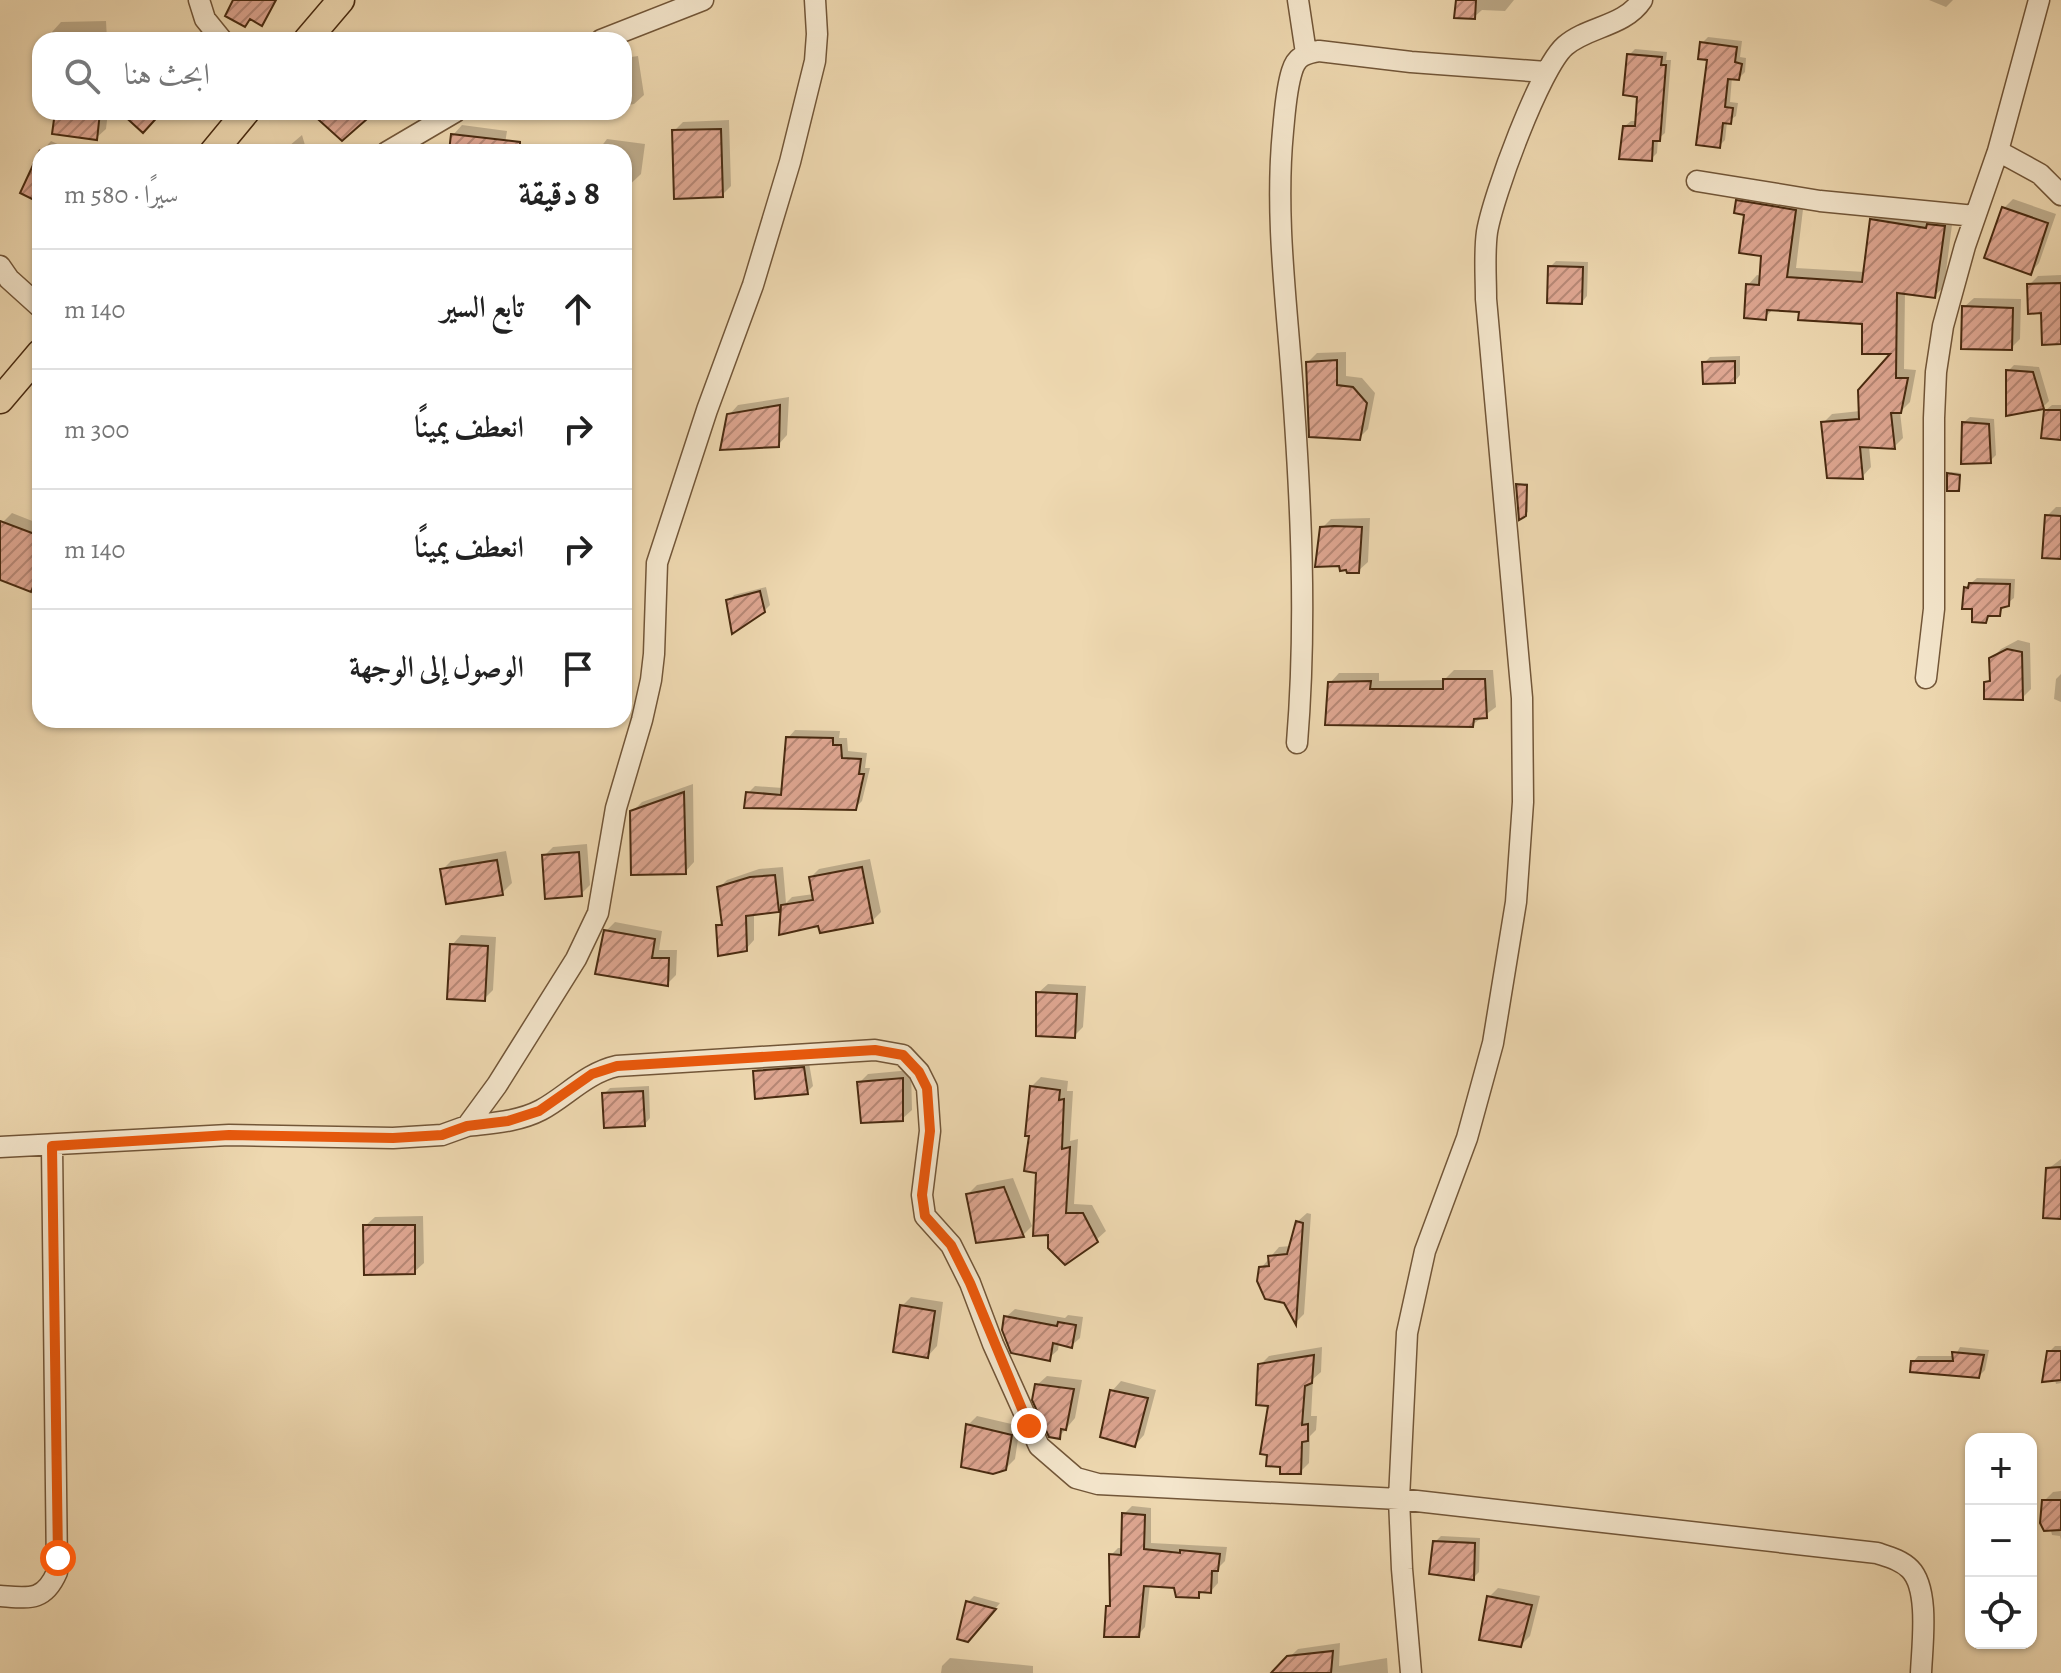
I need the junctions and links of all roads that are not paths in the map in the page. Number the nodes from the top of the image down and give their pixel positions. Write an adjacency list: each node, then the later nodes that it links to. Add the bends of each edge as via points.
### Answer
1 (199, 0): 8 (street)
2 (341, 0): 9 (main road)
3 (703, 0): 10 (street)
4 (815, 0): 27 (street, via 815,61 790,162 657,563 651,680 616,808 598,913 553,998)
5 (1298, 0): 11 (street)
6 (1642, 0): 12 (street, via 1630,14 1566,45)
7 (2039, 0): 17 (street)
8 (216, 32)
9 (314, 32)
10 (621, 32)
11 (1306, 53): 12 (street); 26 (street, via 1296,61 1287,98 1280,201 1303,561)
12 (1546, 72): 30 (street, via 1500,186 1487,234 1486,299 1522,698 1523,802 1516,902 1479,1101 1417,1278 1405,1356)
13 (239, 120): 15 (main road)
14 (441, 120): 16 (street)
15 (220, 144)
16 (401, 144)
17 (1998, 151): 19 (street, via 2040,174); 20 (street)
18 (1697, 181): 20 (street, via 1820,201)
19 (2061, 195)
20 (1975, 216): 25 (street, via 1952,287 1936,372 1934,609)
21 (0, 266): 22 (street)
22 (32, 300)
23 (32, 362): 24 (main road)
24 (0, 400)
25 (1926, 678)
26 (1297, 743)
27 (467, 1126): 28 (street, via 426,1136 229,1135); 30 (street, via 539,1111 592,1074 617,1066 894,1052 910,1062 927,1088 925,1216 951,1245 1029,1426 1050,1457 1076,1478 1098,1484)
28 (52, 1146): 29 (street); 31 (street, via 57,1572 39,1595)
29 (0, 1147)
30 (1399, 1499): 32 (street); 33 (street, via 1877,1553 1908,1567 1918,1580)
31 (0, 1596)
32 (1411, 1673)
33 (1921, 1673)

